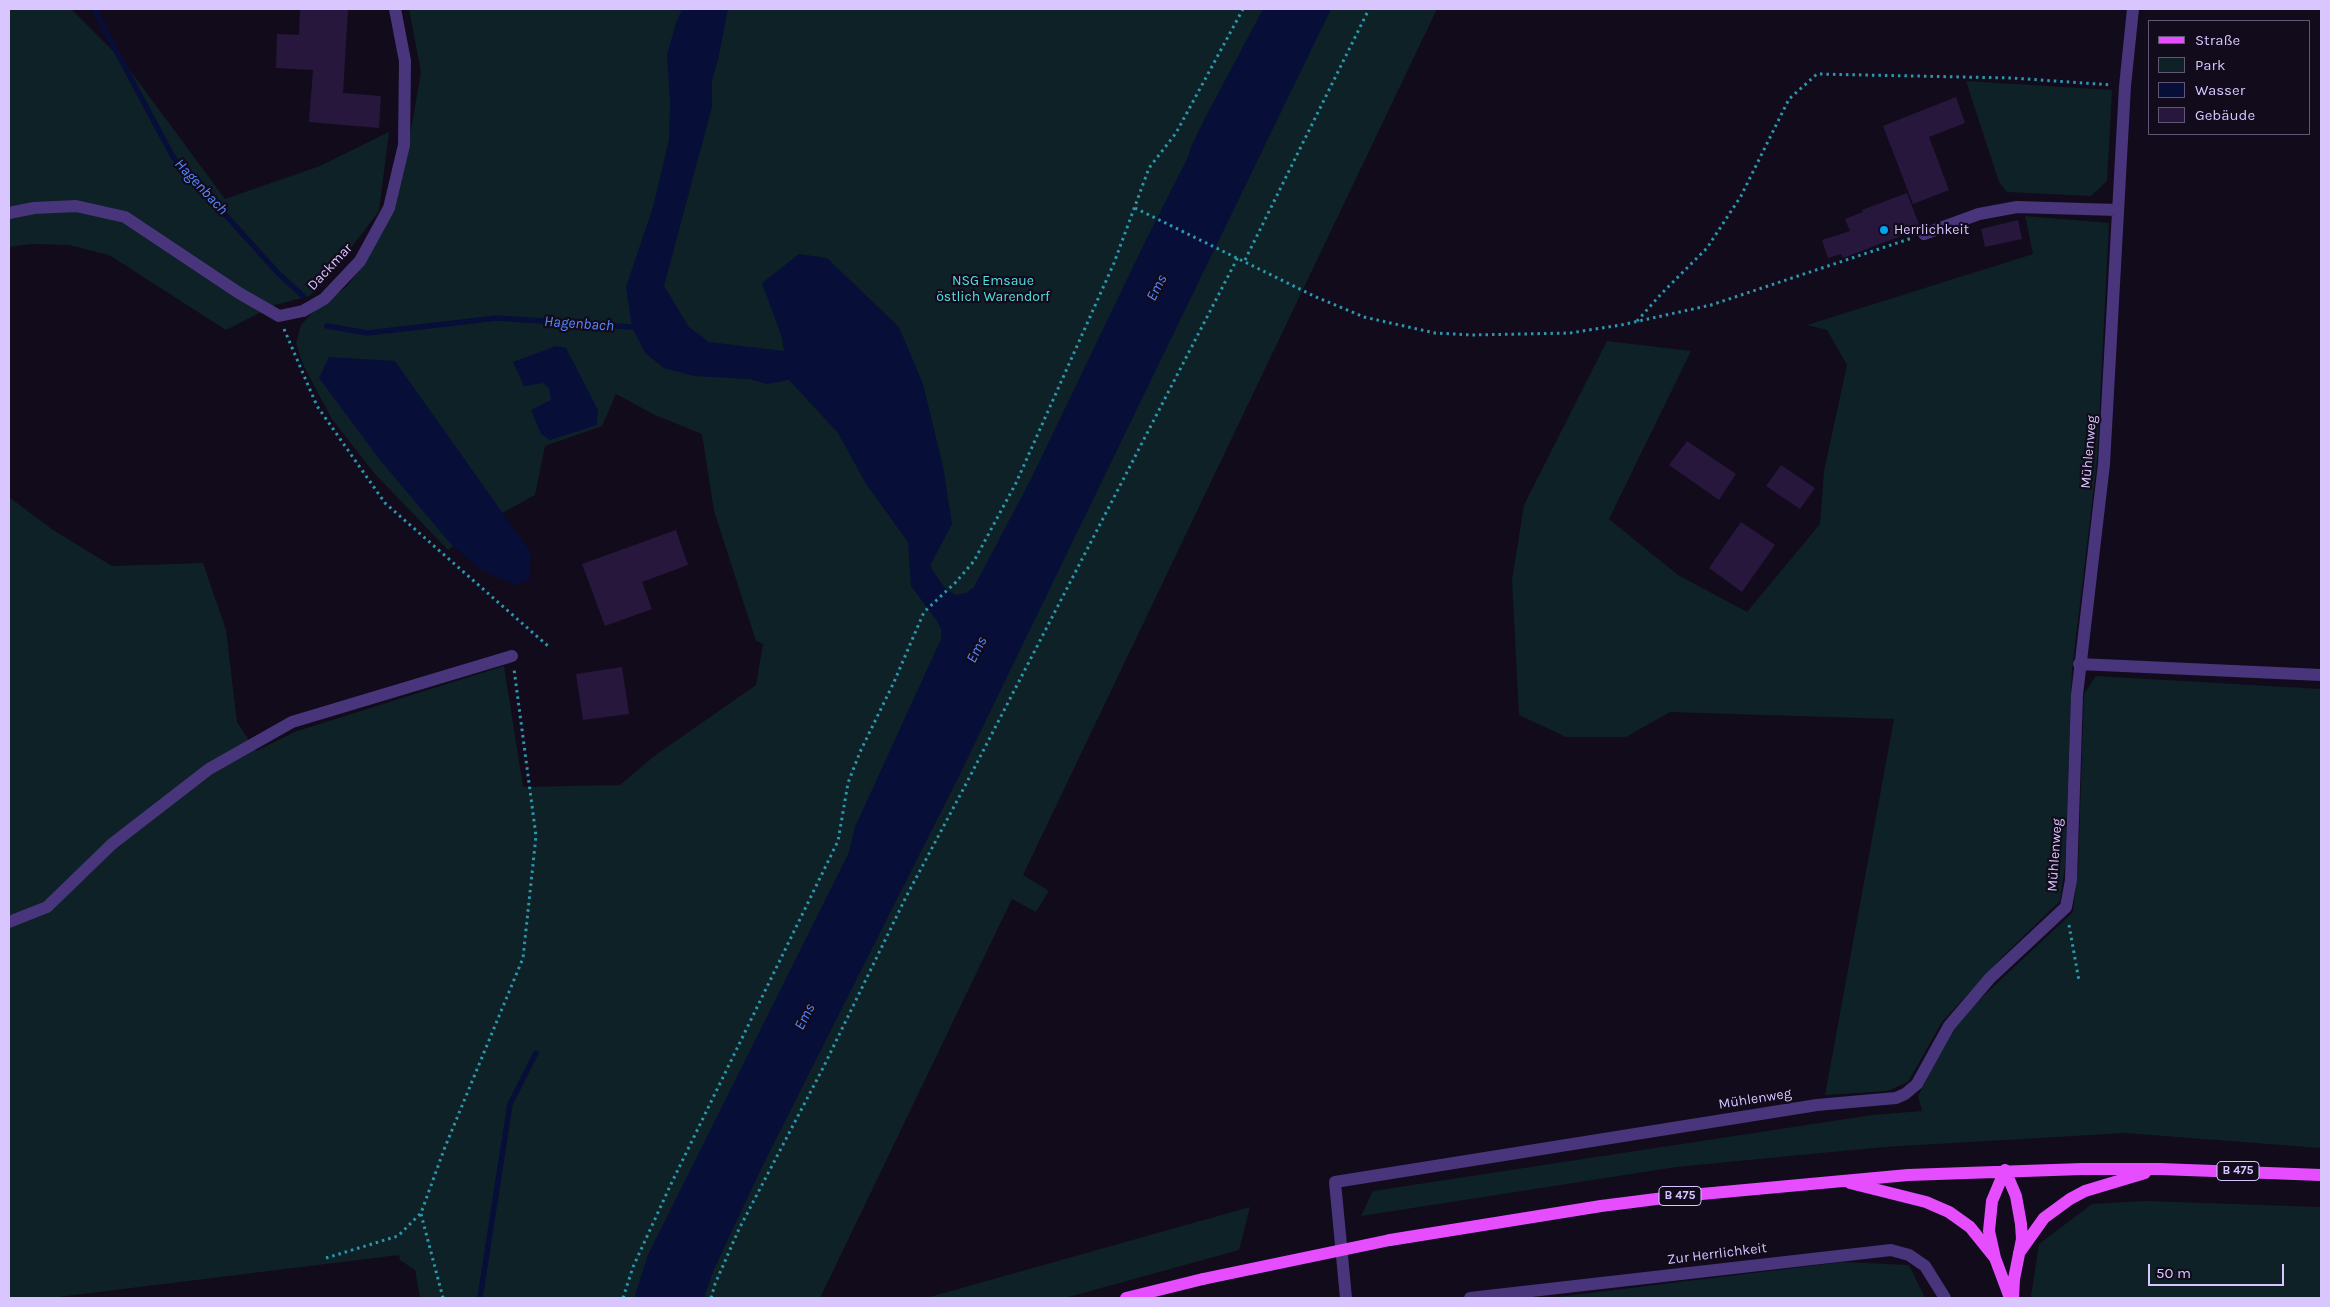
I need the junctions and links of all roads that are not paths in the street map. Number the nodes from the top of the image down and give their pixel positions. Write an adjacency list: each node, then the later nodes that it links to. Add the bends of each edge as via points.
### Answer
1 (396, 9): 4 (street, Dackmar, via 405,61 404,145 389,208 360,261 324,299 303,311 279,316 238,293 125,217 76,206)
2 (2133, 9): 3 (street, Mühlenweg)
3 (2117, 210): 5 (street, via 2017,207 1979,214); 7 (street, Mühlenweg, via 2104,464)
4 (9, 213)
5 (1924, 234)
6 (512, 656): 9 (street, via 292,722 209,770 112,844 47,907)
7 (2079, 664): 8 (street); 17 (street, Mühlenweg, via 2071,880 2066,908 2008,959 1966,1005 1949,1026 1917,1084 1904,1094 1887,1100 1817,1104 1335,1182)
8 (2321, 675)
9 (9, 922)
10 (2160, 1169): 11 (main road, B 475); 12 (main road, B 475); 14 (main road, via 2070,1198 2044,1218)
11 (2005, 1170): 13 (main road, B 475); 14 (main road, via 2020,1209); 15 (main road, via 1992,1201 1990,1217)
12 (2321, 1175)
13 (1840, 1180): 15 (main road, via 1926,1202 1949,1212 1975,1232); 16 (main road, B 475, bridge, via 1601,1206 1390,1240)
14 (2020, 1253): 20 (main road)
15 (1995, 1258): 20 (main road)
16 (1126, 1298)
17 (1346, 1298)
18 (1470, 1298): 19 (street, Zur Herrlichkeit, via 1891,1250 1909,1255 1925,1266)
19 (1945, 1298)
20 (2012, 1298)

